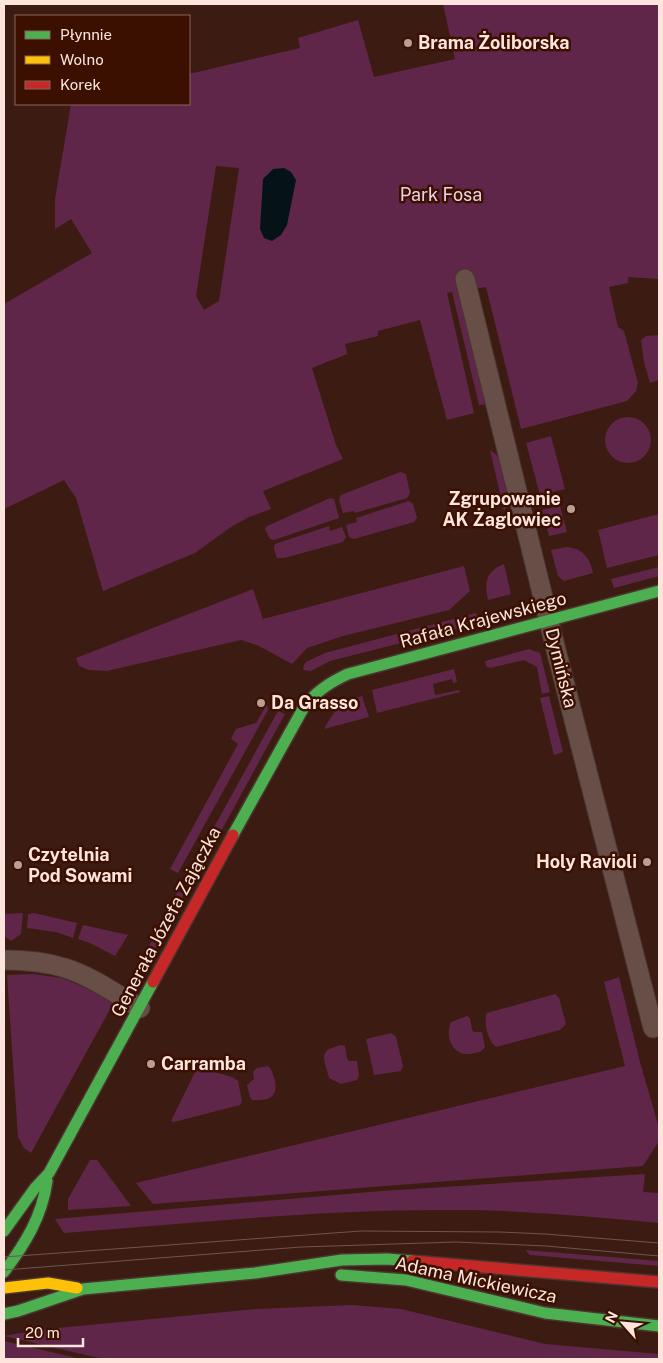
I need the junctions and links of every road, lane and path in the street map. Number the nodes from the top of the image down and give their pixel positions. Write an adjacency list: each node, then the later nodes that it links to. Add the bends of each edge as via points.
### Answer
1 (465, 279): 3 (street, Dymińska)
2 (659, 591): 3 (main road, Rafała Krajewskiego)
3 (549, 620): 4 (main road, Rafała Krajewskiego, via 348,674); 7 (street, Dymińska)
4 (318, 690): 6 (main road, Generała Józefa Zajączka, via 304,707)
5 (4, 960): 6 (street, via 65,968)
6 (140, 1008): 8 (main road, Generała Józefa Zajączka)
7 (653, 1028)
8 (49, 1173): 9 (main road, Generała Józefa Zajączka); 10 (main road, Generała Józefa Zajączka, via 38,1218)
9 (4, 1231)
10 (4, 1272)
11 (255, 1273): 12 (main road, Adama Mickiewicza, via 342,1260 387,1259); 14 (main road, Adama Mickiewicza); 16 (main road, Adama Mickiewicza, via 406,1280 545,1313)
12 (659, 1282)
13 (4, 1288): 14 (main road, Adama Mickiewicza, via 48,1283)
14 (83, 1289): 15 (main road, Adama Mickiewicza)
15 (4, 1314)
16 (659, 1326)

